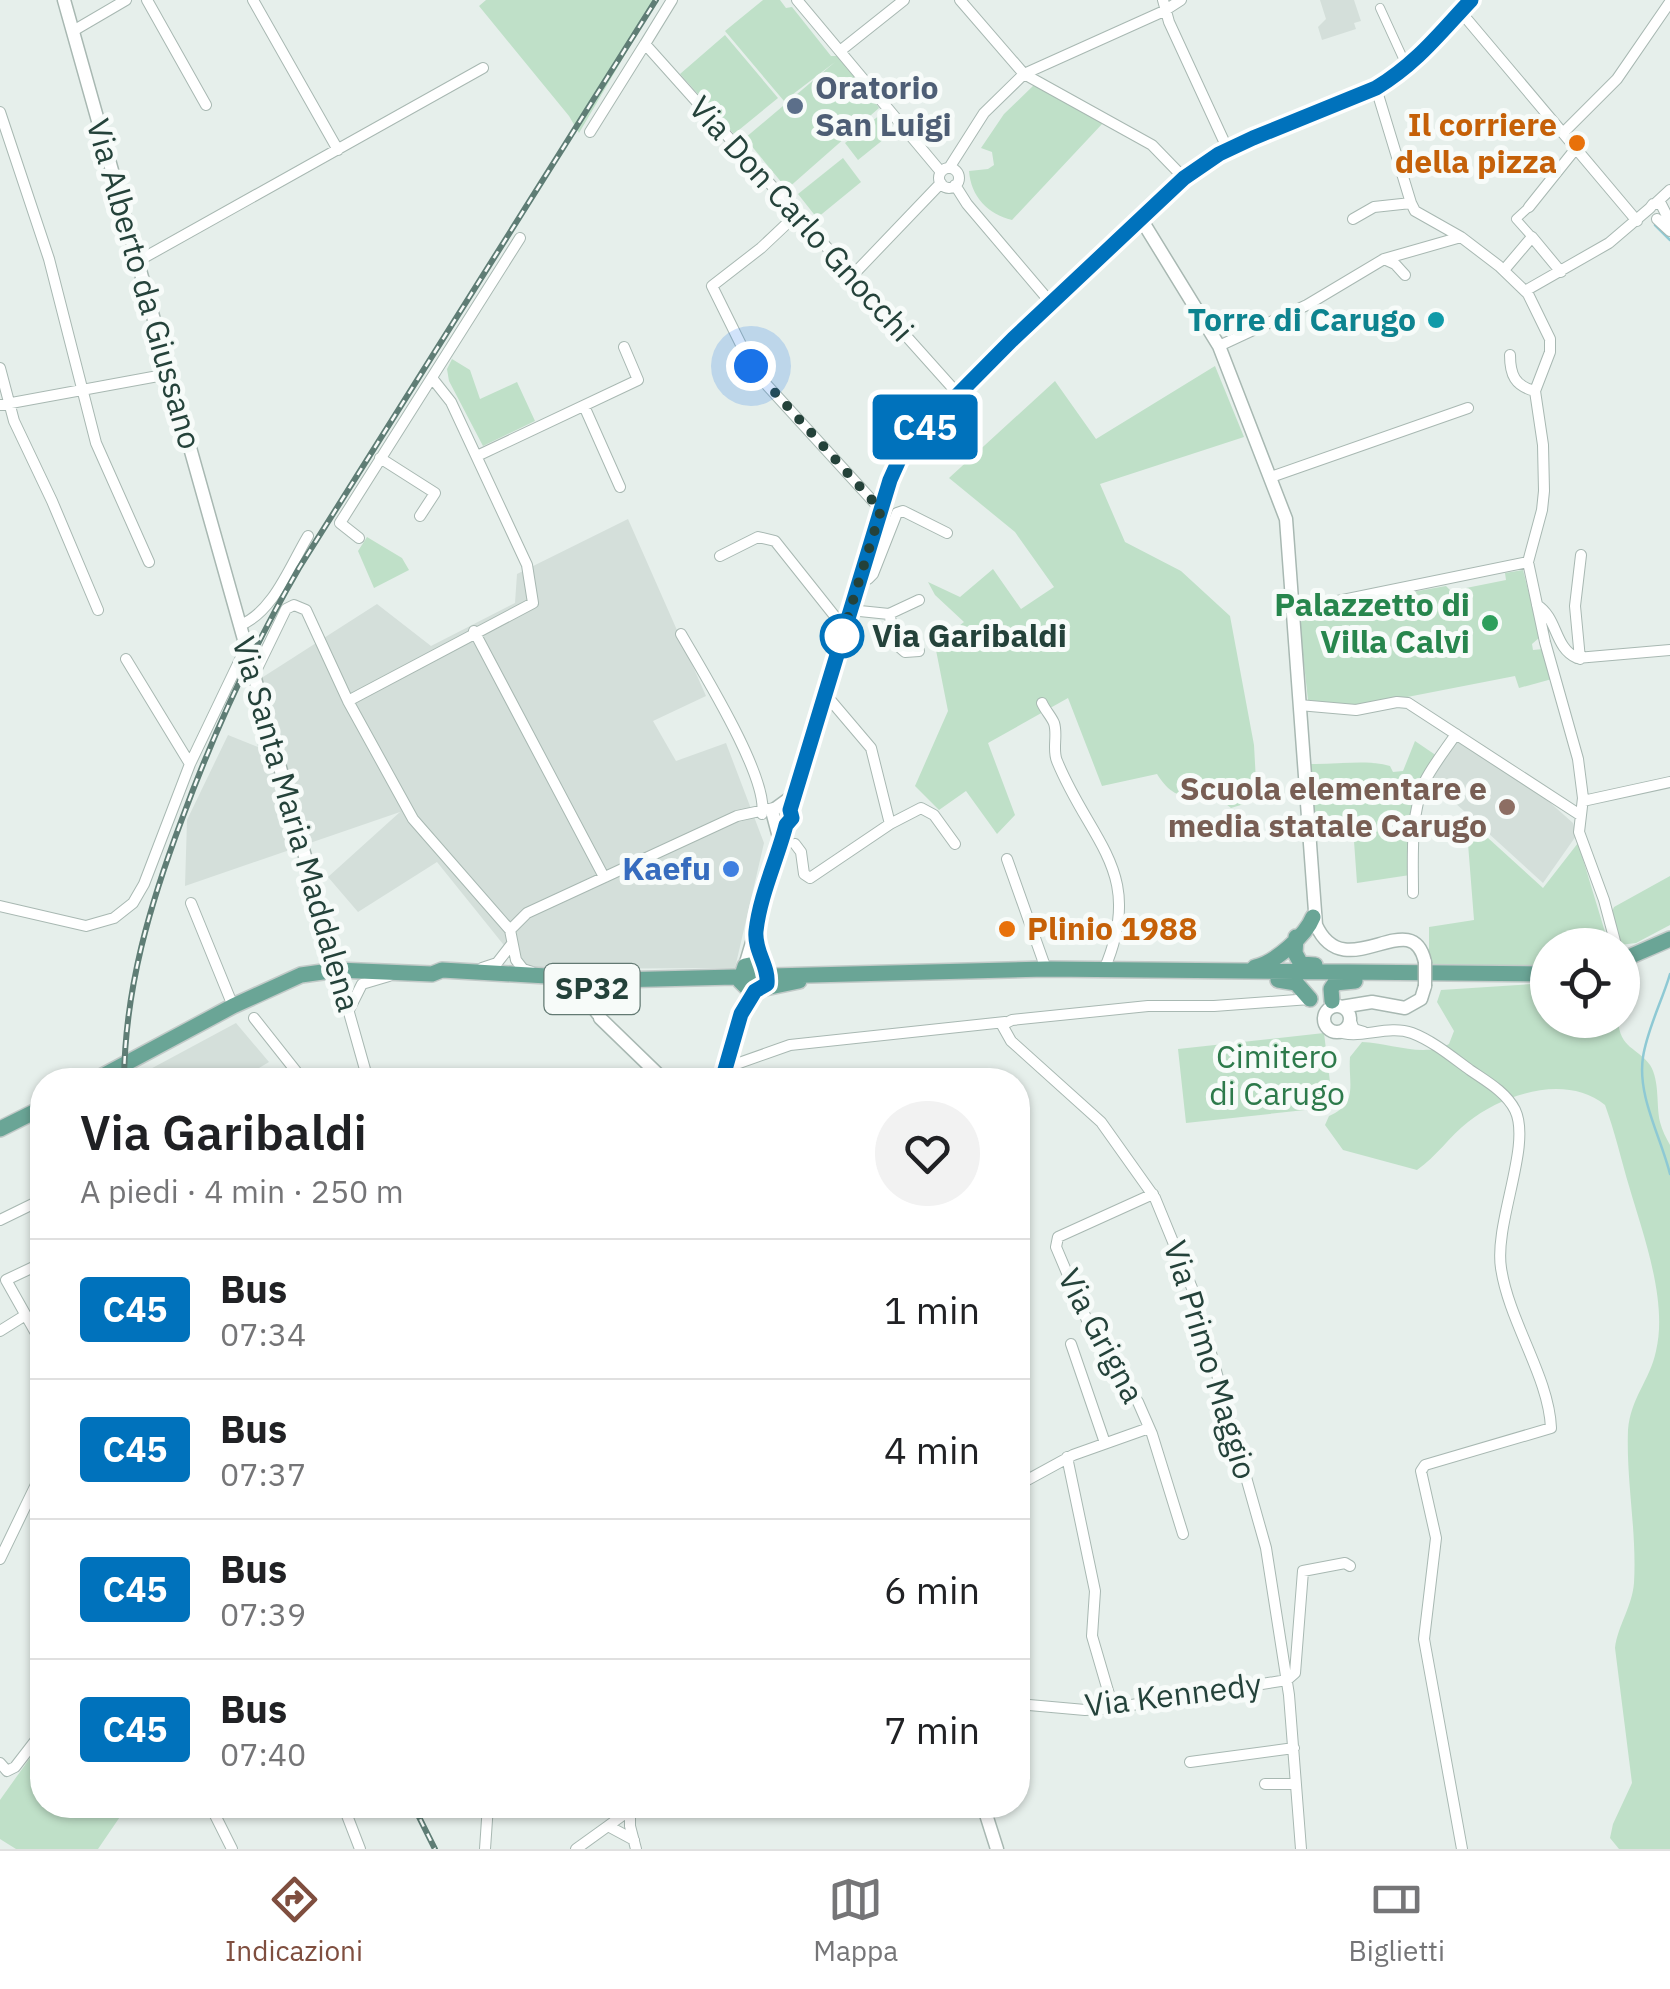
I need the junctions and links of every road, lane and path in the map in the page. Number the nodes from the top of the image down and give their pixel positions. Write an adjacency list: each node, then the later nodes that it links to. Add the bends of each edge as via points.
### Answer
1 (64, 0): 15 (street, Via Alberto da Giussano)
2 (126, 0): 15 (street)
3 (148, 0): 22 (street)
4 (253, 0): 27 (street)
5 (672, 0): 16 (street)
6 (797, 0): 17 (street)
7 (904, 0): 17 (street)
8 (960, 0): 20 (street)
9 (1181, 0): 12 (street)
10 (1471, 0): 13 (street)
11 (1670, 2): 25 (street, via 1617,79)
12 (1164, 6): 20 (street); 28 (street)
13 (1458, 6): 19 (street); 25 (street)
14 (1380, 8): 19 (street)
15 (73, 32): 44 (street, Via Alberto da Giussano)
16 (645, 44): 24 (street); 35 (street, Via Don Carlo Gnocchi)
17 (840, 51): 29 (street)
18 (483, 68): 27 (street)
19 (1407, 68): 21 (street)
20 (1024, 74): 29 (street, via 984,113); 30 (street, via 1152,145)
21 (1376, 88): 28 (street); 32 (street)
22 (206, 105)
23 (0, 112): 57 (street, via 49,258)
24 (590, 132)
25 (1564, 132): 26 (street)
26 (1577, 147): 33 (street); 38 (street)
27 (338, 150): 44 (street)
28 (1228, 150): 30 (street)
29 (947, 178): 48 (street); 50 (street)
30 (1184, 178): 36 (street)
31 (1670, 190): 34 (street)
32 (1411, 203): 37 (street, via 1374,207); 40 (street)
33 (1529, 206): 41 (street, via 1516,219)
34 (1661, 212): 38 (street); 39 (street)
35 (796, 215): 48 (street, Via Don Carlo Gnocchi); 67 (street, via 712,286 754,371)
36 (1141, 219): 50 (street); 51 (street)
37 (1353, 219)
38 (1637, 221): 46 (street)
39 (1670, 231)
40 (1461, 237): 43 (street); 45 (street)
41 (1532, 237): 45 (street); 46 (street)
42 (520, 238): 56 (street)
43 (1384, 259): 47 (street); 51 (street, via 1307,306)
44 (138, 262): 55 (street, Via Alberto da Giussano)
45 (1504, 270): 49 (street)
46 (1562, 272): 49 (street)
47 (1405, 276)
48 (851, 277): 59 (street, Via Don Carlo Gnocchi)
49 (1525, 292): 58 (street, via 1552,346)
50 (1051, 304): 59 (street)
51 (1219, 346): 65 (street)
52 (624, 347): 61 (street, via 638,380)
53 (1510, 355): 58 (street, via 1514,378)
54 (0, 368): 60 (street)
55 (169, 374): 57 (street); 76 (street, Via Alberto da Giussano)
56 (432, 378): 63 (street); 64 (street)
57 (83, 390): 60 (street); 74 (street, via 96,443)
58 (1536, 391): 75 (street, via 1544,491)
59 (958, 394): 67 (street, via 899,460)
60 (4, 404): 80 (street)
61 (584, 406): 63 (street); 66 (street)
62 (1468, 408): 65 (street)
63 (476, 456): 86 (street, via 527,565 532,603)
64 (380, 458): 68 (street, via 435,493); 71 (street, via 340,523)
65 (1271, 477): 82 (street, via 1286,520)
66 (620, 487)
67 (881, 510): 77 (street)
68 (420, 516)
69 (947, 534): 77 (street, via 897,513 874,574)
70 (308, 536): 84 (street, via 264,607)
71 (360, 538)
72 (1581, 555): 92 (street)
73 (720, 556): 85 (street, via 758,538 774,540)
74 (149, 562)
75 (1528, 562): 79 (street); 82 (street)
76 (224, 569): 84 (street, Via Santa Maria Maddalena)
77 (859, 578): 81 (street)
78 (919, 600): 83 (street)
79 (1537, 604): 92 (street, via 1550,616 1566,653); 101 (street)
80 (98, 610)
81 (850, 610): 83 (street); 85 (street)
82 (1294, 610): 97 (street)
83 (889, 614): 90 (street, via 898,646)
84 (240, 625): 88 (street, Via Santa Maria Maddalena)
85 (844, 629): 94 (street)
86 (474, 632): 95 (street); 108 (street)
87 (681, 634): 102 (street)
88 (246, 647): 93 (street, Via Santa Maria Maddalena); 99 (street)
89 (1670, 650): 92 (street)
90 (920, 652)
91 (126, 659): 99 (street)
92 (1580, 659)
93 (254, 675): 95 (street, via 286,608 301,606); 121 (street, Via Santa Maria Maddalena)
94 (826, 696): 102 (street, via 798,789); 104 (street, via 871,748)
95 (348, 701): 114 (street, via 413,819)
96 (1042, 703): 123 (street, via 1054,724 1054,758 1119,882 1121,913)
97 (1299, 705): 98 (street, via 1356,710 1403,702); 112 (street)
98 (1456, 734): 103 (street); 109 (street, via 1419,798)
99 (190, 764): 111 (street, via 144,884 114,918 86,926)
100 (1670, 782): 101 (street)
101 (1583, 801): 103 (street)
102 (773, 813): 105 (street); 108 (street)
103 (1580, 815): 113 (street, via 1578,832)
104 (890, 824): 105 (street, via 810,878 800,852); 106 (street, via 920,808 934,815)
105 (787, 844): 122 (street)
106 (955, 844)
107 (1007, 859): 120 (street)
108 (604, 877): 114 (street, via 527,912)
109 (1413, 893)
110 (191, 903): 135 (street)
111 (0, 906)
112 (1313, 916): 115 (main road); 119 (street, via 1335,948 1358,951 1404,938 1418,945)
113 (1611, 928)
114 (510, 930): 117 (street)
115 (1296, 937): 126 (main road, via 1272,962); 127 (main road, via 1301,964)
116 (1670, 940): 118 (main road)
117 (511, 945): 124 (street, via 508,960); 132 (street, via 523,970 607,976)
118 (1640, 953)
119 (1419, 968): 127 (main road, SP32); 128 (main road, SP32); 136 (street, bridge, via 1425,986 1418,1002); 136 (main road, via 1394,980 1338,982 1331,988)
120 (1046, 969): 123 (main road, SP32); 131 (main road, SP32)
121 (337, 970): 125 (main road, SP32); 135 (main road, SP32, via 287,980); 137 (street, Via Santa Maria Maddalena)
122 (762, 970): 129 (main road, SP32); 129 (street); 131 (main road, SP32); 131 (main road, via 773,965); 148 (street)
123 (1104, 970): 126 (main road, SP32)
124 (490, 971): 130 (main road, via 476,978); 132 (main road, SP32)
125 (401, 972): 130 (main road, SP32); 137 (street, via 362,984)
126 (1234, 972): 127 (main road, SP32); 134 (main road, via 1296,983)
127 (1388, 973)
128 (1530, 973)
129 (741, 974): 132 (main road, SP32); 132 (main road, SP32)
130 (440, 975): 133 (main road, SP32)
131 (809, 975)
132 (611, 984): 133 (main road, SP32); 138 (street, via 600,996)
133 (563, 987): 138 (street)
134 (1310, 999): 136 (street); 140 (street); 141 (street, via 1148,1006)
135 (233, 1006): 144 (main road, SP32)
136 (1343, 1009): 140 (street, via 1328,1010); 142 (street, via 1347,1026); 143 (street, via 1354,1029)
137 (348, 1012): 146 (street, Via Santa Maria Maddalena)
138 (598, 1014): 147 (street)
139 (254, 1018): 145 (street)
140 (1324, 1020): 142 (street)
141 (1005, 1022): 149 (street, via 790,1045); 152 (street, Via Primo Maggio, via 1011,1041 1102,1122)
142 (1338, 1032): 143 (street)
143 (1365, 1032): 192 (street, via 1400,1030 1420,1037 1488,1082 1516,1112 1520,1138 1500,1258 1552,1424 1421,1471 1436,1538 1424,1639)
144 (117, 1068)
145 (293, 1068)
146 (364, 1068)
147 (652, 1068)
148 (725, 1068)
149 (737, 1068)
150 (30, 1114): 151 (main road)
151 (0, 1130)
152 (1153, 1194): 161 (street, Via Grigna, via 1055,1243 1092,1332); 169 (street, Via Primo Maggio, via 1194,1293 1266,1548)
153 (30, 1205): 154 (street)
154 (0, 1220)
155 (30, 1266): 156 (street)
156 (3, 1275): 157 (street)
157 (24, 1316): 158 (street); 159 (street)
158 (30, 1325)
159 (0, 1331)
160 (1071, 1344): 162 (street)
161 (1149, 1428): 162 (street); 166 (street, Via Grigna)
162 (1105, 1444): 163 (street)
163 (1068, 1457): 164 (street); 171 (street, via 1094,1591 1092,1636)
164 (1030, 1478)
165 (30, 1497): 167 (street)
166 (1183, 1534)
167 (0, 1559)
168 (1350, 1566): 169 (street, Via Kennedy, via 1302,1571 1294,1673)
169 (1287, 1680): 171 (street, Via Kennedy); 173 (street)
170 (1030, 1705): 171 (street, Via Kennedy)
171 (1113, 1708)
172 (30, 1748): 175 (street, via 15,1767 7,1771)
173 (1294, 1748): 174 (street); 177 (street)
174 (1190, 1762)
175 (0, 1763)
176 (1264, 1784): 177 (street)
177 (1296, 1784): 191 (street)
178 (216, 1818): 186 (street)
179 (348, 1818): 187 (street)
180 (487, 1818): 188 (street)
181 (617, 1818): 184 (street)
182 (631, 1818): 185 (street)
183 (986, 1818): 190 (street)
184 (608, 1826): 185 (street); 189 (street)
185 (634, 1845)
186 (232, 1849)
187 (360, 1849)
188 (485, 1849)
189 (576, 1849)
190 (997, 1849)
191 (1301, 1849)
192 (1462, 1849)

